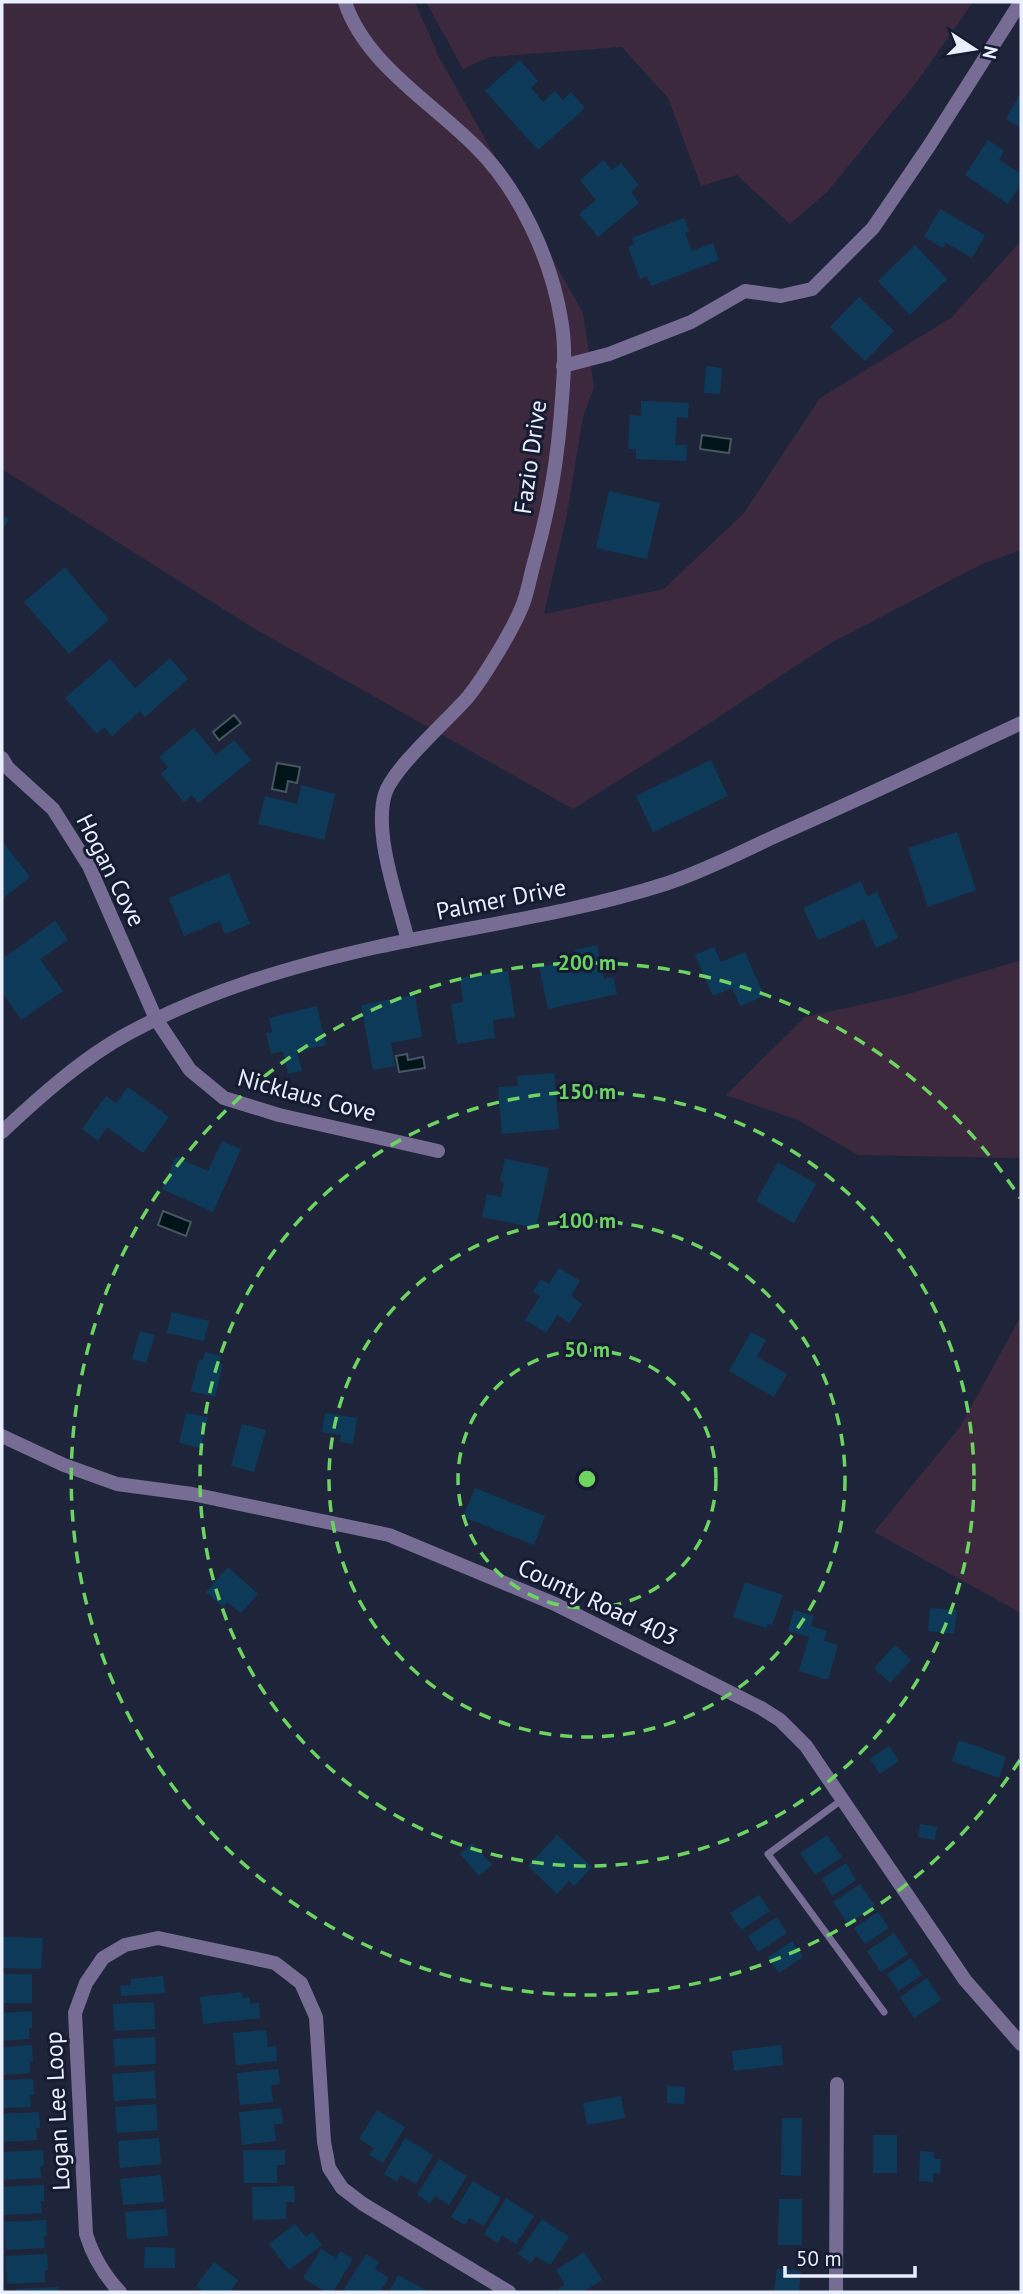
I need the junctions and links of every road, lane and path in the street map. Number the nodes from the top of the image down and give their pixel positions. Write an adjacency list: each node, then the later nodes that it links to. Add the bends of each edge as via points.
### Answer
1 (345, 2): 3 (street, Fazio Drive, via 384,63 477,147 503,179 551,273 563,332)
2 (1020, 3): 3 (street, via 873,228 812,289 781,296 745,291 691,322 609,354)
3 (563, 366): 6 (street, Fazio Drive, via 554,480 522,606 469,696 385,791 381,835)
4 (1021, 723): 6 (street, Palmer Drive, via 668,883 568,909)
5 (2, 758): 7 (street, Hogan Cove, via 53,809 89,866)
6 (408, 941): 7 (street, Palmer Drive, via 263,977)
7 (156, 1019): 8 (street, Palmer Drive, via 82,1065); 9 (street, Nicklaus Cove, via 190,1070 224,1098)
8 (2, 1132)
9 (438, 1152)
10 (2, 1436): 11 (street, County Road 403, via 117,1484 192,1494 388,1535 555,1604 780,1720 806,1746)
11 (844, 1798): 12 (lane, via 768,1854); 13 (street, County Road 403, via 965,1980)
12 (884, 2012)
13 (1021, 2044)
14 (837, 2084): 17 (street)
15 (120, 2292): 16 (street, Logan Lee Loop, via 100,2267 86,2234 75,2013 86,1983 103,1958 125,1945 158,1938 275,1963 301,1983 316,2017 329,2168 342,2188)
16 (509, 2292)
17 (836, 2292)

